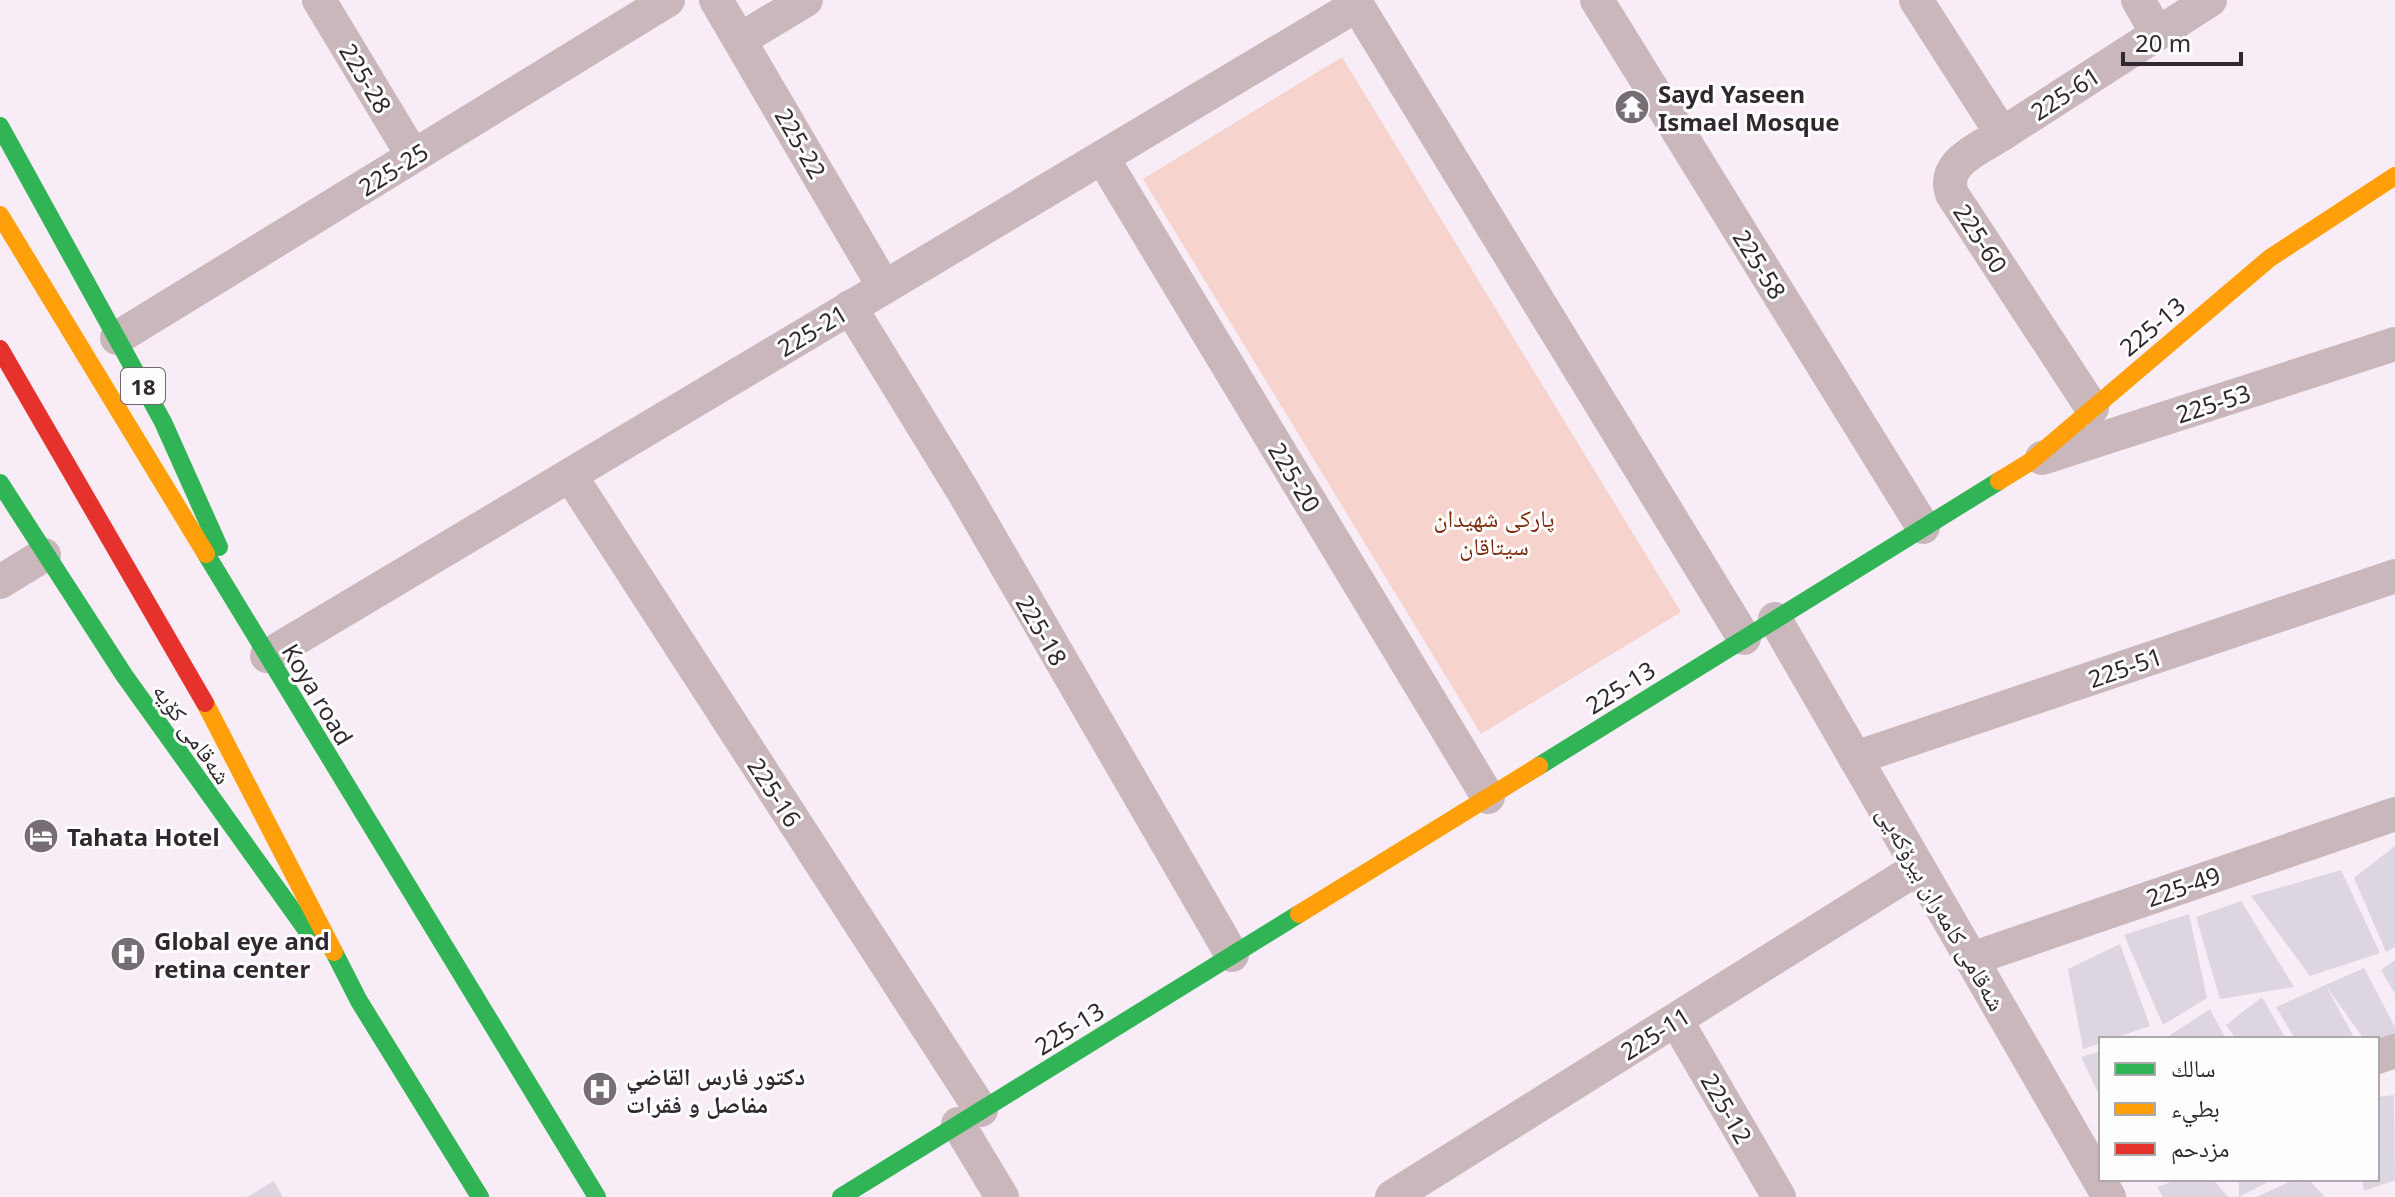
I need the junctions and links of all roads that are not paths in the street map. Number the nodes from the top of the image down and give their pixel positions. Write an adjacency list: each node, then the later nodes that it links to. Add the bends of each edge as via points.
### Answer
1 (319, 0): 14 (street, 225-28)
2 (668, 0): 14 (street, 225-25)
3 (716, 0): 11 (street, 225-22)
4 (806, 0): 11 (street)
5 (1597, 0): 27 (street, 225-58)
6 (1916, 0): 13 (street)
7 (2138, 0): 10 (street)
8 (2210, 0): 10 (street, 225-61)
9 (1355, 2): 15 (street, 225-21); 32 (street)
10 (2157, 33): 13 (street, 225-61)
11 (741, 39): 18 (street, 225-22)
12 (0, 126): 20 (main road, 18)
13 (2002, 134): 23 (street, 225-60, via 1954,166 1950,186)
14 (413, 156): 20 (street, 225-25)
15 (1102, 157): 18 (street, 225-21); 35 (street, 225-20)
16 (2395, 176): 23 (main road, 225-13, via 2270,258)
17 (0, 215): 33 (main road, Koya road)
18 (884, 287): 19 (street, 225-21)
19 (850, 307): 25 (street, 225-21); 38 (street, 225-18)
20 (117, 338): 33 (main road, 18, via 163,422)
21 (2395, 344): 24 (street, 225-53)
22 (0, 349): 40 (main road, via 218,726)
23 (2092, 408): 24 (main road, 225-13)
24 (2030, 462): 27 (main road, 225-13)
25 (570, 475): 33 (street, 225-21); 42 (street, 225-16)
26 (0, 483): 28 (main road, شەقامی کۆیە)
27 (1923, 527): 31 (main road, 225-13)
28 (44, 555): 30 (street); 40 (main road, شەقامی کۆیە, via 199,784)
29 (2395, 576): 34 (street, 225-51)
30 (0, 582)
31 (1775, 619): 32 (main road, 225-13); 34 (street, شه‌قامی كامەران بیرۆكەیی)
32 (1744, 638): 35 (main road, 225-13)
33 (267, 656): 45 (main road, Koya road)
34 (1855, 758): 37 (street, شه‌قامی كامەران بیرۆكەیی)
35 (1488, 797): 38 (main road, 225-13)
36 (2395, 814): 39 (street, 225-49)
37 (1918, 868): 39 (street, شه‌قامی كامەران بیرۆكەیی); 41 (street, 225-11)
38 (1232, 955): 42 (main road, 225-13)
39 (1971, 959): 43 (street, شه‌قامی كامەران بیرۆكەیی)
40 (359, 1001): 44 (main road)
41 (1676, 1020): 48 (street, 225-11); 49 (street, 225-12)
42 (969, 1117): 46 (main road, 225-13); 47 (street, 225-16)
43 (2093, 1152)
44 (480, 1197)
45 (597, 1197)
46 (841, 1197)
47 (1002, 1197)
48 (1392, 1197)
49 (1779, 1197)

